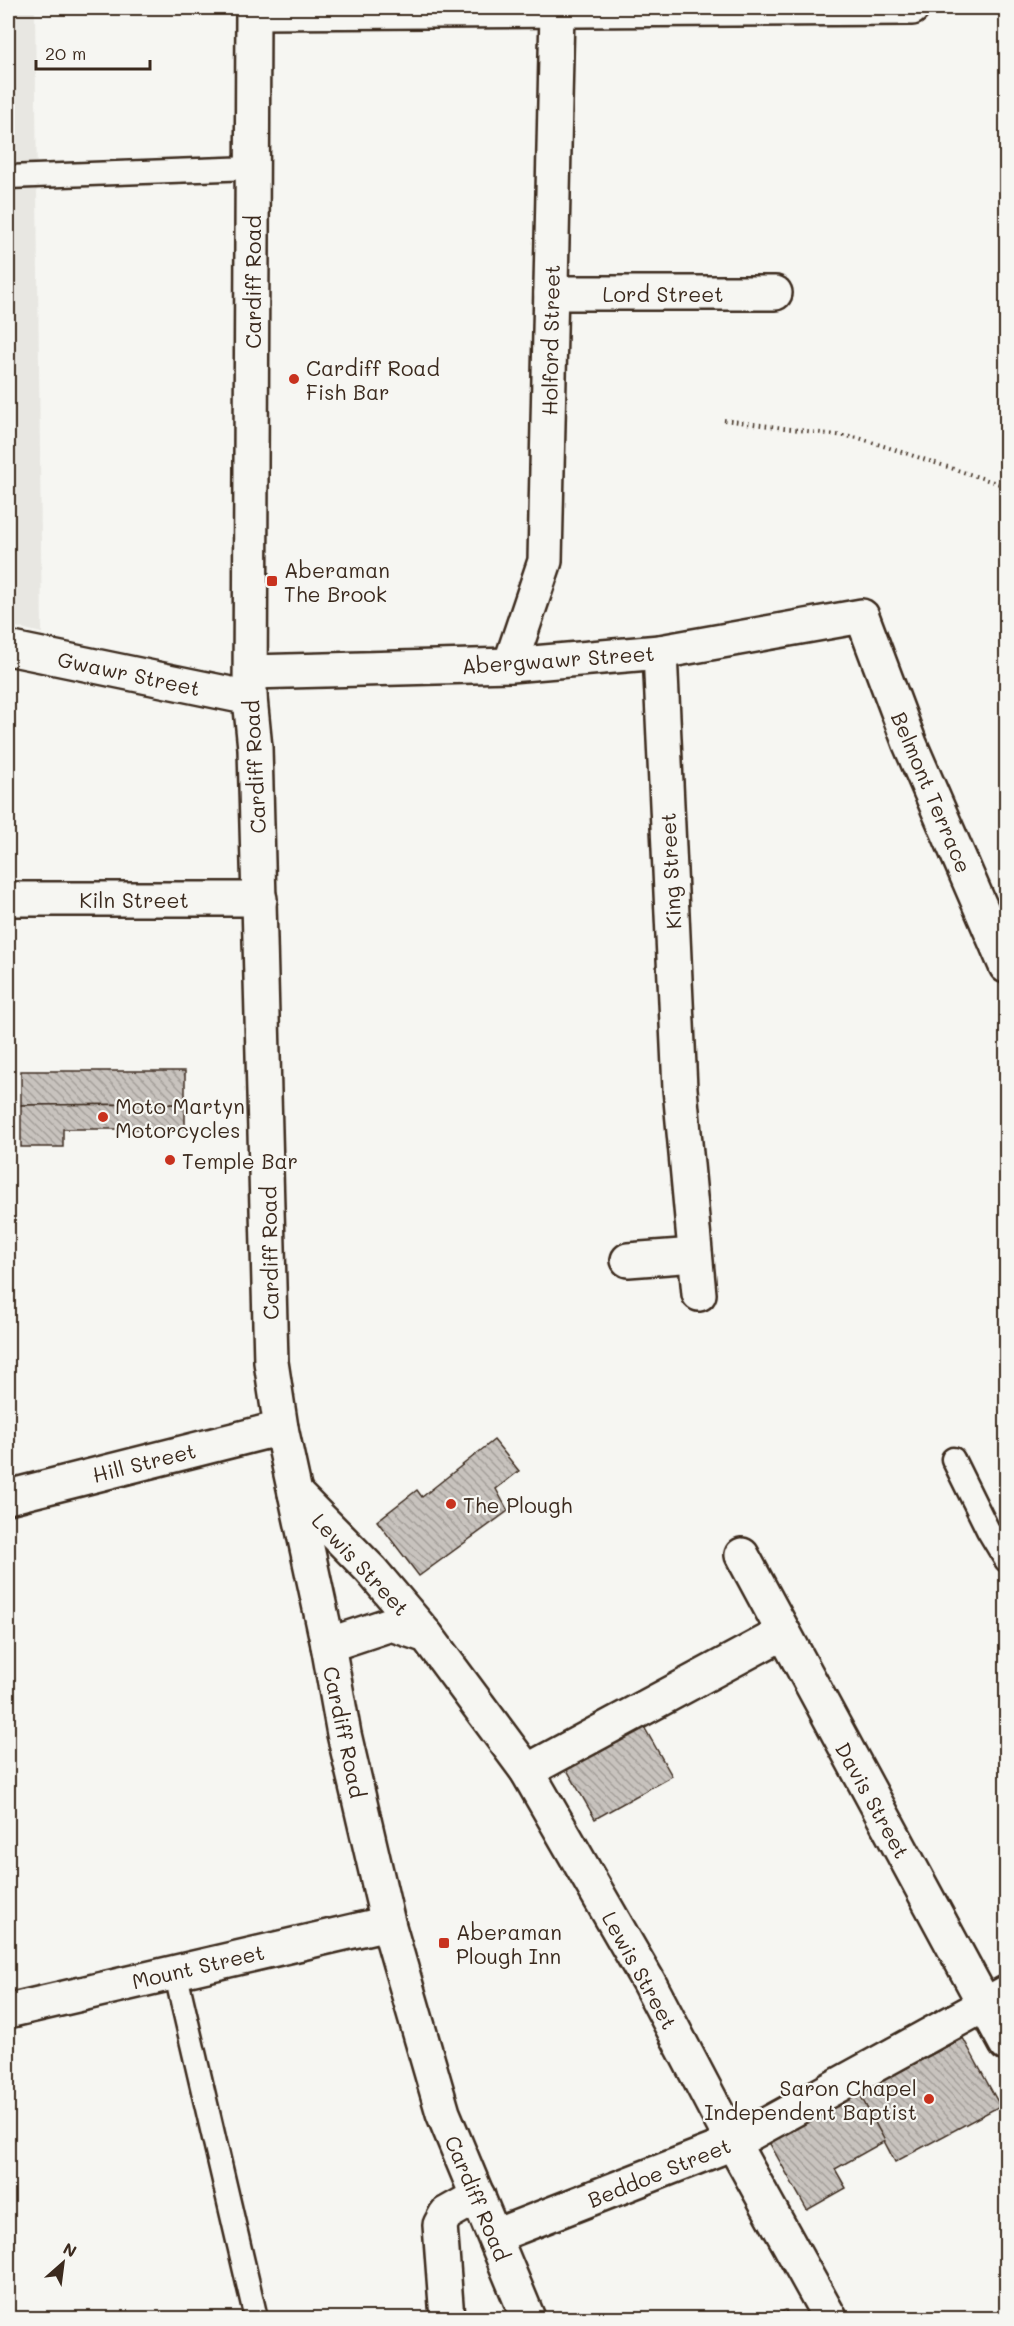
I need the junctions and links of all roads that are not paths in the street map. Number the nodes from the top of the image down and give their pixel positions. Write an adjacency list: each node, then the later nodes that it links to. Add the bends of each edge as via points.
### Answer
1 (912, 8): 4 (street)
2 (390, 9): 3 (street); 4 (street)
3 (253, 10): 5 (street, Cardiff Road)
4 (557, 10): 7 (street, Holford Street)
5 (252, 168): 6 (lane); 13 (street, Cardiff Road)
6 (8, 177)
7 (551, 293): 8 (street, Lord Street); 12 (street, Holford Street, via 545,561)
8 (775, 293)
9 (862, 616): 11 (street, Abergwawr Street); 16 (street, Belmont Terrace, via 910,744)
10 (8, 648): 13 (street, Gwawr Street)
11 (660, 652): 12 (street, Abergwawr Street); 17 (street, King Street, via 680,1089)
12 (510, 665): 13 (street, Abergwawr Street)
13 (250, 685): 15 (street, Cardiff Road)
14 (8, 899): 15 (street, Kiln Street)
15 (260, 899): 20 (street, Cardiff Road, via 272,1362)
16 (1006, 966)
17 (695, 1255): 18 (street); 19 (street, King Street)
18 (628, 1260)
19 (699, 1294)
20 (281, 1428): 22 (street, Cardiff Road); 23 (street, Hill Street)
21 (953, 1459): 25 (lane)
22 (295, 1493): 27 (street, Lewis Street, via 371,1570); 28 (street, Cardiff Road)
23 (8, 1497)
24 (742, 1555): 26 (street, Davis Street)
25 (1006, 1560)
26 (783, 1633): 29 (street); 32 (street, Davis Street)
27 (427, 1636): 28 (street, Lewis Street, via 391,1624); 29 (street, Lewis Street)
28 (328, 1645): 30 (street, Cardiff Road, via 344,1734)
29 (527, 1771): 35 (street, Lewis Street, via 648,1981)
30 (388, 1923): 31 (street, Mount Street); 36 (street, Cardiff Road, via 443,2113)
31 (175, 1971): 33 (street, Mount Street); 38 (lane)
32 (996, 1999): 34 (street, Davis Street); 35 (street, Beddoe Street)
33 (8, 2011)
34 (1006, 2044)
35 (733, 2143): 37 (street, Beddoe Street); 41 (street, Lewis Street)
36 (478, 2196): 37 (street, Cardiff Road); 39 (street, via 446,2214 440,2225)
37 (495, 2236): 40 (street, Cardiff Road)
38 (256, 2319)
39 (447, 2319)
40 (528, 2319)
41 (830, 2319)

